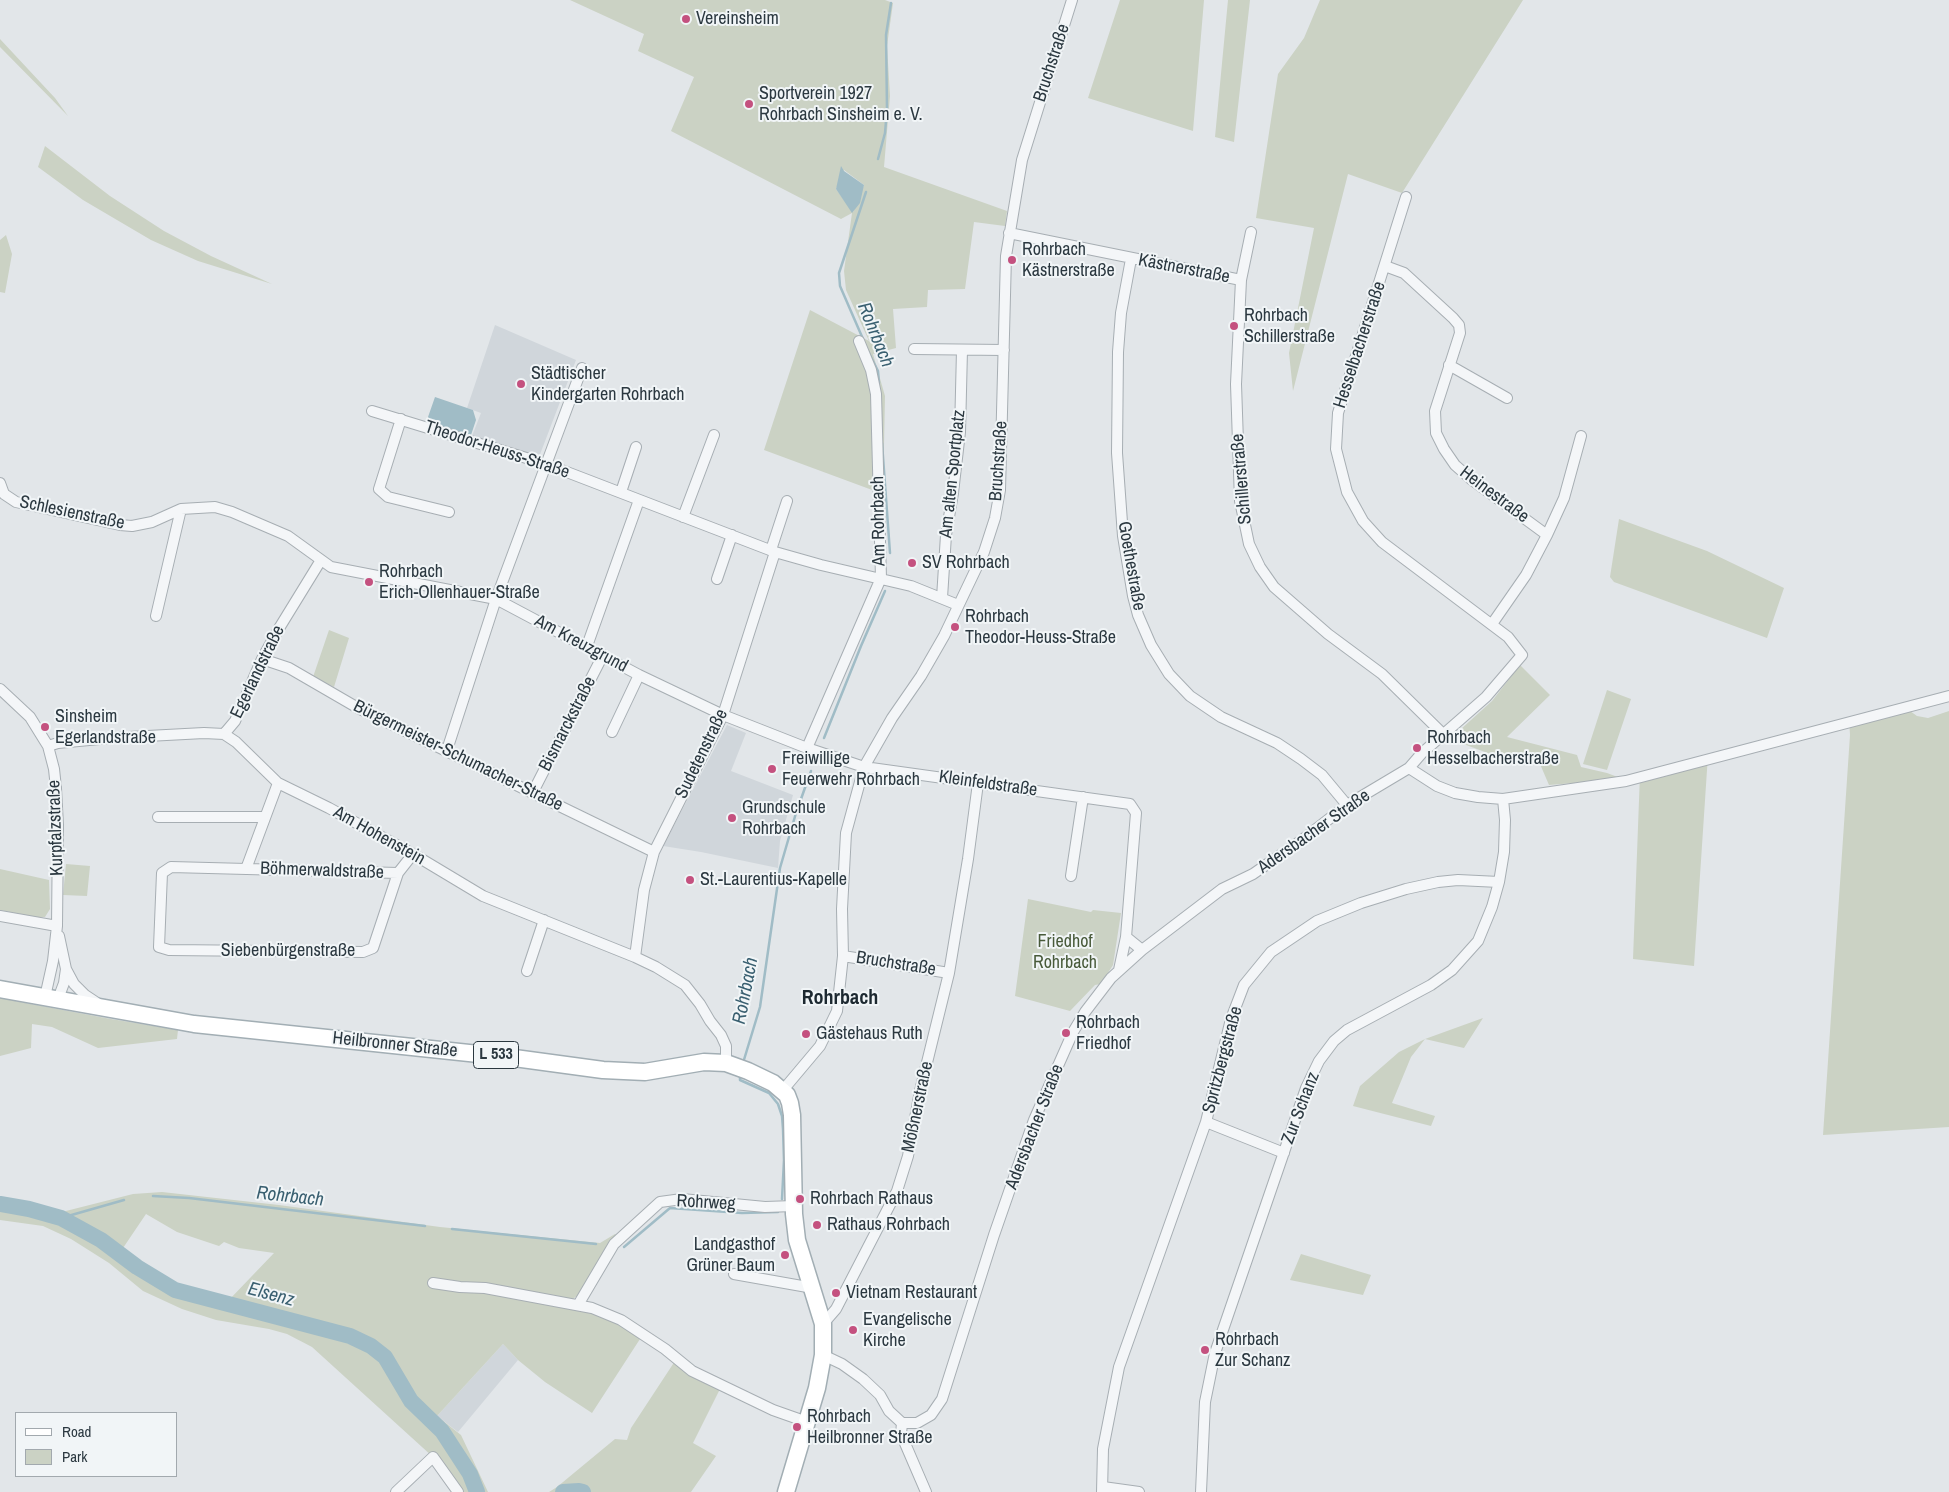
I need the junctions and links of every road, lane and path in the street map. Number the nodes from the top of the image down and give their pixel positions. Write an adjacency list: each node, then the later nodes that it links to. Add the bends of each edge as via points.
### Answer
1 (1072, 0): 4 (street, Bruchstraße, via 1022,160)
2 (1406, 197): 6 (street, Hesselbacherstraße)
3 (1251, 232): 7 (street, Schillerstraße)
4 (1009, 233): 5 (street, Kästnerstraße); 11 (street, Bruchstraße, via 1004,287)
5 (1131, 258): 7 (street, Kästnerstraße); 60 (street, Goethestraße, via 1118,352 1117,453 1123,536 1138,615 1169,674 1190,696 1221,717 1277,743 1301,759 1322,776)
6 (1385, 266): 12 (street, Heinestraße, via 1404,273 1459,325 1460,333); 38 (street, Hesselbacherstraße, via 1338,413 1336,449 1347,492 1364,521 1382,542)
7 (1241, 280): 49 (street, Schillerstraße, via 1236,384 1240,501 1249,544 1274,587 1328,634 1382,674)
8 (859, 341): 32 (street, Am Rohrbach, via 871,370 876,394)
9 (914, 349): 10 (street)
10 (962, 350): 11 (street); 34 (street, Am alten Sportplatz, via 960,432 946,535)
11 (1004, 350): 36 (street, Bruchstraße, via 1000,490 995,518 984,552)
12 (1449, 365): 14 (street); 29 (street, Heinestraße, via 1435,412 1436,433 1444,449 1455,465 1472,480)
13 (582, 368): 20 (street)
14 (1507, 398)
15 (372, 410): 16 (street, Theodor-Heuss-Straße)
16 (401, 419): 20 (street, Theodor-Heuss-Straße); 26 (street, via 379,489 388,497)
17 (714, 435): 27 (street)
18 (1581, 436): 29 (street, via 1564,498)
19 (636, 447): 22 (street)
20 (546, 464): 22 (street, Theodor-Heuss-Straße); 35 (street)
21 (0, 483): 25 (street, Schlesienstraße, via 4,494 16,502 120,525 152,522)
22 (621, 492): 23 (street, Theodor-Heuss-Straße)
23 (639, 500): 27 (street, Theodor-Heuss-Straße); 39 (street)
24 (787, 501): 30 (street)
25 (182, 509): 31 (street, Schlesienstraße, via 216,507 232,512 288,536); 37 (street)
26 (449, 512)
27 (683, 517): 28 (street, Theodor-Heuss-Straße)
28 (732, 535): 30 (street, Theodor-Heuss-Straße); 33 (street)
29 (1547, 535): 38 (street, via 1526,575)
30 (773, 551): 32 (street, Theodor-Heuss-Straße); 46 (street, Sudetenstraße)
31 (321, 560): 35 (street, Am Kreuzgrund, via 331,567); 42 (street, Egerlandstraße)
32 (881, 578): 34 (street, Theodor-Heuss-Straße); 51 (street, Am Rohrbach)
33 (718, 579)
34 (942, 598): 36 (street, Theodor-Heuss-Straße)
35 (496, 599): 39 (street, Am Kreuzgrund); 52 (street)
36 (958, 605): 53 (street, Bruchstraße, via 921,676)
37 (156, 616)
38 (1492, 624): 41 (street, Hesselbacherstraße, via 1508,636)
39 (587, 646): 40 (street, Am Kreuzgrund)
40 (603, 655): 43 (street, Am Kreuzgrund); 57 (street, Bismarckstraße)
41 (1522, 655): 49 (street, Adersbacher Straße, via 1486,696)
42 (262, 659): 48 (street, Egerlandstraße, via 235,721); 52 (street, Bürgermeister-Schumacher-Straße, via 289,668 358,708)
43 (639, 675): 46 (street, Am Kreuzgrund); 47 (street, Am Kreuzgrund)
44 (0, 689): 50 (street, Kurpfalzstraße, via 30,717)
45 (1949, 696): 59 (street, via 1626,781)
46 (722, 715): 51 (street, Am Kreuzgrund); 63 (street, Sudetenstraße)
47 (612, 732)
48 (224, 734): 50 (street, Egerlandstraße, via 110,738 58,742); 55 (street, Am Hohenstein)
49 (1443, 734): 54 (street, Adersbacher Straße)
50 (48, 746): 71 (street, Kurpfalzstraße, via 57,796)
51 (807, 748): 53 (street, Am Kreuzgrund)
52 (447, 750): 57 (street, Bürgermeister-Schumacher-Straße)
53 (864, 767): 56 (street, Kleinfeldstraße); 75 (street, Bruchstraße, via 845,841)
54 (1408, 768): 59 (street, via 1455,793); 60 (street, Adersbacher Straße)
55 (278, 783): 62 (street, Böhmerwaldstraße); 64 (street, Am Hohenstein)
56 (978, 783): 58 (street, Kleinfeldstraße); 80 (street, Mößnerstraße)
57 (533, 792): 63 (street, Bürgermeister-Schumacher-Straße)
58 (1083, 797): 67 (street); 72 (street, Kleinfeldstraße, via 1130,804 1136,813)
59 (1503, 799): 68 (street, Zur Schanz, via 1504,852)
60 (1347, 805): 74 (street, Adersbacher Straße, via 1253,874 1222,889)
61 (158, 816): 62 (street)
62 (265, 817): 65 (street, Böhmerwaldstraße)
63 (654, 852): 76 (street, Sudetenstraße, via 644,890)
64 (413, 854): 66 (street, Siebenbürgenstraße); 70 (street, Am Hohenstein, via 483,896)
65 (246, 869): 66 (street, Böhmerwaldstraße); 73 (street, Böhmerwaldstraße, via 171,867 162,873)
66 (398, 873): 73 (street, Siebenbürgenstraße, via 373,948 363,952 169,950)
67 (1070, 876)
68 (1499, 882): 86 (street, Spritzbergstraße, via 1438,882 1373,898 1317,921 1272,952 1244,985 1231,1019); 87 (street, Zur Schanz, via 1478,941 1452,970 1431,985 1347,1030 1334,1041 1306,1088)
69 (0, 916): 71 (street)
70 (544, 920): 76 (street, Am Hohenstein); 79 (street)
71 (57, 926): 77 (street, Kurpfalzstraße); 82 (street, Kurpfalzstraße)
72 (1126, 938): 74 (street); 78 (street, Kleinfeldstraße)
73 (159, 947)
74 (1142, 950): 78 (street, Adersbacher Straße)
75 (843, 956): 80 (street, Bruchstraße); 85 (street, Bruchstraße, via 837,1010 830,1028 820,1046)
76 (635, 957): 84 (street, Am Hohenstein, via 685,984 721,1035)
77 (66, 969): 82 (street, Kurpfalzstraße, via 64,983); 83 (street, Kurpfalzstraße, via 74,984)
78 (1119, 970): 96 (street, Adersbacher Straße, via 1073,1032 1034,1120 942,1399 930,1415 917,1423)
79 (527, 971)
80 (949, 973): 93 (street, Mößnerstraße, via 920,1091 908,1156 897,1191 836,1309)
81 (0, 988): 82 (main road, L 533)
82 (52, 998): 83 (main road, L 533)
83 (104, 1008): 84 (main road, Heilbronner Straße / L 533, via 185,1023 603,1070 645,1072 689,1064)
84 (737, 1067): 85 (main road, Heilbronner Straße / L 533)
85 (782, 1090): 88 (main road, via 790,1103 792,1115)
86 (1206, 1122): 87 (street, Spritzbergstraße); 97 (street, Spritzbergstraße, via 1119,1367 1104,1449)
87 (1284, 1153): 103 (street, Zur Schanz, via 1215,1353 1205,1402)
88 (794, 1206): 91 (main road, via 797,1240); 92 (street, Rohrweg, via 765,1207 682,1200 660,1202 614,1244)
89 (734, 1274): 91 (street)
90 (433, 1283): 92 (street, via 485,1288)
91 (813, 1288): 93 (main road)
92 (578, 1305): 95 (street, via 621,1320 692,1371 773,1410)
93 (823, 1324): 94 (main road)
94 (823, 1354): 95 (main road); 96 (street, via 863,1379)
95 (807, 1422): 100 (main road)
96 (902, 1423): 101 (street, via 901,1434)
97 (1102, 1490): 102 (street, Spritzbergstraße)
98 (396, 1492): 99 (street, via 433,1457)
99 (458, 1492)
100 (786, 1492)
101 (926, 1492)
102 (1139, 1492)
103 (1201, 1492)

